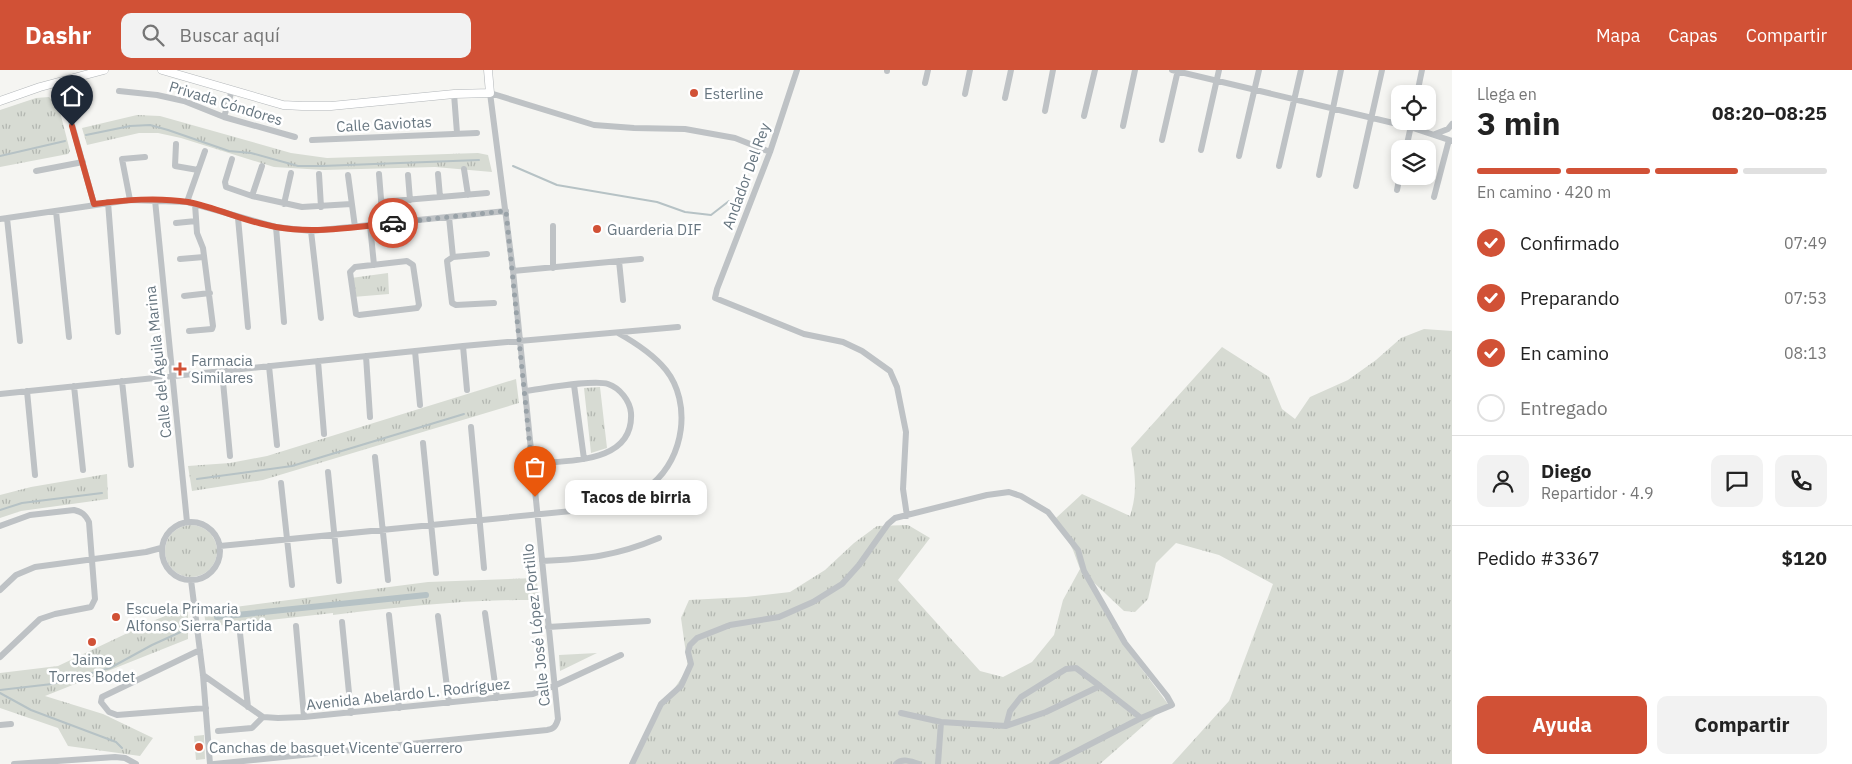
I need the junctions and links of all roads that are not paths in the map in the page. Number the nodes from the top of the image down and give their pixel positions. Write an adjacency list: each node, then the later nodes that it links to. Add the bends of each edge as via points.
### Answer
1 (104, 70): 18 (main road)
2 (162, 70): 22 (main road)
3 (488, 70): 25 (main road)
4 (797, 70): 50 (street, Andador Del Rey)
5 (928, 70): 20 (street)
6 (970, 70): 27 (street)
7 (1011, 70): 28 (street)
8 (1053, 70): 32 (street)
9 (1095, 70): 33 (street)
10 (1135, 70): 38 (street)
11 (1176, 70): 19 (street); 45 (street)
12 (1219, 70): 19 (street)
13 (1259, 70): 23 (street)
14 (1301, 70): 29 (street)
15 (1341, 70): 31 (street)
16 (1382, 70): 35 (street)
17 (1422, 70): 21 (street)
18 (60, 81): 30 (main road); 54 (street)
19 (1217, 81): 23 (street); 48 (street)
20 (925, 83)
21 (1419, 85)
22 (232, 90): 26 (main road, via 283,104 312,106); 34 (street)
23 (1255, 90): 29 (street); 51 (street)
24 (119, 91): 34 (street, Privada Cóndores, via 184,101)
25 (490, 93): 26 (main road); 50 (street, via 594,125 685,129 735,138); 87 (street, Calle José López Portillo)
26 (454, 94): 40 (street)
27 (965, 94)
28 (1005, 98)
29 (1295, 100): 31 (street); 56 (street)
30 (0, 101)
31 (1333, 109): 35 (street); 65 (street)
32 (1045, 111)
33 (1084, 116)
34 (224, 117): 43 (street, Privada Cóndores)
35 (1371, 118): 36 (street); 68 (street)
36 (1391, 121)
37 (1452, 124): 42 (street)
38 (1123, 126)
39 (1425, 130): 42 (street)
40 (456, 133): 41 (street, Calle Gaviotas); 44 (street, Calle Gaviotas)
41 (477, 133)
42 (1435, 134): 46 (street)
43 (296, 137)
44 (312, 140)
45 (1162, 140)
46 (1451, 140): 74 (street)
47 (176, 144): 58 (street, via 175,166)
48 (1201, 150)
49 (204, 151): 58 (street)
50 (770, 152): 152 (street, Andador Del Rey, via 714,296 717,300 804,334 843,342 890,371 906,432 903,488)
51 (1239, 156)
52 (145, 157): 75 (street, via 122,159)
53 (232, 158): 72 (street, via 226,187)
54 (83, 162): 59 (street); 81 (street)
55 (262, 166): 72 (street)
56 (1279, 166)
57 (464, 169): 71 (street)
58 (198, 170): 79 (street)
59 (36, 171)
60 (291, 173): 83 (street)
61 (319, 174): 85 (street)
62 (378, 174): 80 (street)
63 (438, 174): 73 (street)
64 (408, 175): 77 (street)
65 (1318, 175)
66 (348, 176): 84 (street)
67 (1398, 185): 69 (street)
68 (1356, 186)
69 (1397, 190)
70 (487, 193): 71 (street)
71 (468, 194): 73 (street)
72 (252, 196): 83 (street)
73 (440, 197): 77 (street)
74 (1434, 197)
75 (130, 200): 76 (street); 78 (street)
76 (155, 200): 79 (street); 128 (street, Calle del Águila Marina)
77 (410, 200): 80 (street)
78 (108, 202): 81 (street); 117 (street)
79 (187, 202): 82 (street)
80 (381, 202): 93 (street)
81 (94, 204): 86 (street)
82 (196, 204): 90 (street); 91 (street)
83 (284, 204): 85 (street)
84 (351, 204): 85 (street); 97 (street)
85 (321, 207)
86 (56, 211): 89 (street); 119 (street)
87 (506, 211): 88 (street); 107 (street, Calle José López Portillo)
88 (449, 217): 93 (street); 101 (street)
89 (4, 218): 120 (street)
90 (238, 218): 96 (street); 114 (street)
91 (196, 221): 92 (street); 100 (street)
92 (176, 223)
93 (384, 224): 94 (street)
94 (370, 225): 97 (street); 105 (street)
95 (553, 226): 106 (street)
96 (276, 227): 98 (street); 113 (street)
97 (355, 227): 98 (street)
98 (311, 230): 112 (street)
99 (487, 254): 101 (street)
100 (204, 257): 102 (street); 108 (street)
101 (453, 257): 111 (street, via 447,264 453,304)
102 (180, 259)
103 (641, 259): 104 (street)
104 (619, 261): 106 (street); 110 (street)
105 (374, 265): 105 (street, via 355,267 350,272 356,314 417,308 411,262)
106 (553, 268): 107 (street)
107 (513, 271): 121 (street, Calle José López Portillo)
108 (210, 292): 109 (street); 116 (street, via 212,329)
109 (184, 296)
110 (623, 300)
111 (494, 303)
112 (321, 318)
113 (284, 322)
114 (248, 327)
115 (678, 327): 118 (street)
116 (189, 331)
117 (118, 332)
118 (617, 332): 121 (street); 151 (street, via 649,353 673,381 680,400 682,422 670,463 652,483 630,498 592,508)
119 (69, 337)
120 (20, 341)
121 (520, 341): 122 (street); 134 (street, Calle José López Portillo)
122 (462, 346): 123 (street); 132 (street)
123 (414, 351): 124 (street); 136 (street)
124 (366, 356): 125 (street); 137 (street)
125 (318, 361): 126 (street); 139 (street)
126 (269, 366): 127 (street); 141 (street)
127 (222, 371): 128 (street); 142 (street)
128 (172, 376): 129 (street); 154 (street, Calle del Águila Marina)
129 (122, 381): 131 (street); 146 (street)
130 (574, 385): 134 (street); 144 (street); 144 (street, via 608,384 622,394 631,408 632,425 625,440 614,450)
131 (74, 386): 133 (street); 147 (street)
132 (466, 390)
133 (27, 391): 135 (street); 149 (street)
134 (525, 391): 145 (street, Calle José López Portillo)
135 (0, 394)
136 (420, 405)
137 (370, 416)
138 (471, 427): 153 (street)
139 (324, 434)
140 (423, 443): 155 (street)
141 (276, 446)
142 (230, 456)
143 (375, 458): 157 (street)
144 (584, 459): 145 (street)
145 (532, 464): 151 (street, Calle José López Portillo)
146 (131, 465)
147 (83, 470)
148 (328, 472): 158 (street)
149 (35, 475)
150 (280, 483): 160 (street)
151 (537, 514): 153 (street); 164 (street, Calle José López Portillo)
152 (907, 516): 195 (street, via 1009,492 1048,512 1078,550 1084,570 1125,643 1172,705); 205 (street, via 895,518 888,524 842,584 813,602 779,617 730,625 697,638 690,645 691,664 681,686 662,704)
153 (479, 520): 155 (street); 165 (street)
154 (187, 522): 161 (street, via 208,528); 162 (street, via 172,528)
155 (431, 525): 157 (street); 166 (street)
156 (0, 526): 163 (street, via 30,515 82,512 89,522)
157 (383, 530): 158 (street); 168 (street)
158 (334, 535): 160 (street); 169 (street)
159 (659, 538): 164 (street, via 634,549 604,556)
160 (287, 540): 161 (street); 170 (street)
161 (220, 546): 167 (street, via 218,563 213,570 207,576)
162 (161, 548): 163 (street); 167 (street, via 169,571)
163 (92, 558): 171 (street, via 35,567 16,575); 182 (street, via 94,604 40,619)
164 (542, 562): 178 (street, Calle José López Portillo)
165 (484, 568)
166 (436, 573)
167 (191, 580): 180 (street)
168 (388, 580)
169 (339, 581)
170 (292, 585)
171 (0, 590)
172 (485, 613): 186 (street)
173 (389, 615): 190 (street)
174 (438, 616): 187 (street)
175 (648, 621): 178 (street)
176 (342, 622): 191 (street)
177 (296, 626): 194 (street)
178 (548, 628): 184 (street, Calle José López Portillo)
179 (240, 632): 188 (street)
180 (200, 650): 183 (street); 189 (street, via 102,697 101,702 109,712 118,715)
181 (621, 655): 184 (street, Avenida Abelardo L. Rodríguez)
182 (0, 657)
183 (203, 675): 188 (street); 189 (street)
184 (554, 686): 186 (street, Avenida Abelardo L. Rodríguez, via 534,694); 204 (street, Calle José López Portillo, via 558,720 555,727 548,730)
185 (1100, 686): 195 (street); 199 (street, via 1046,712); 199 (street, via 1076,668 1066,669 1021,697 1010,711)
186 (497, 698): 187 (street, Avenida Abelardo L. Rodríguez)
187 (448, 703): 190 (street, Avenida Abelardo L. Rodríguez)
188 (248, 707): 193 (street)
189 (206, 708): 204 (street)
190 (399, 708): 191 (street, Avenida Abelardo L. Rodríguez)
191 (351, 713): 194 (street, Avenida Abelardo L. Rodríguez)
192 (901, 713): 196 (street)
193 (263, 717): 194 (street, Avenida Abelardo L. Rodríguez); 200 (street, via 252,728)
194 (304, 717)
195 (1141, 718): 209 (street)
196 (941, 722): 199 (street); 208 (street)
197 (11, 724): 198 (street)
198 (0, 725)
199 (1006, 726)
200 (218, 731)
201 (30, 763): 202 (street); 203 (street, via 115,757)
202 (14, 764)
203 (136, 764)
204 (212, 764)
205 (632, 764)
206 (896, 764): 207 (street, via 907,760)
207 (919, 764)
208 (938, 764)
209 (1052, 764)

